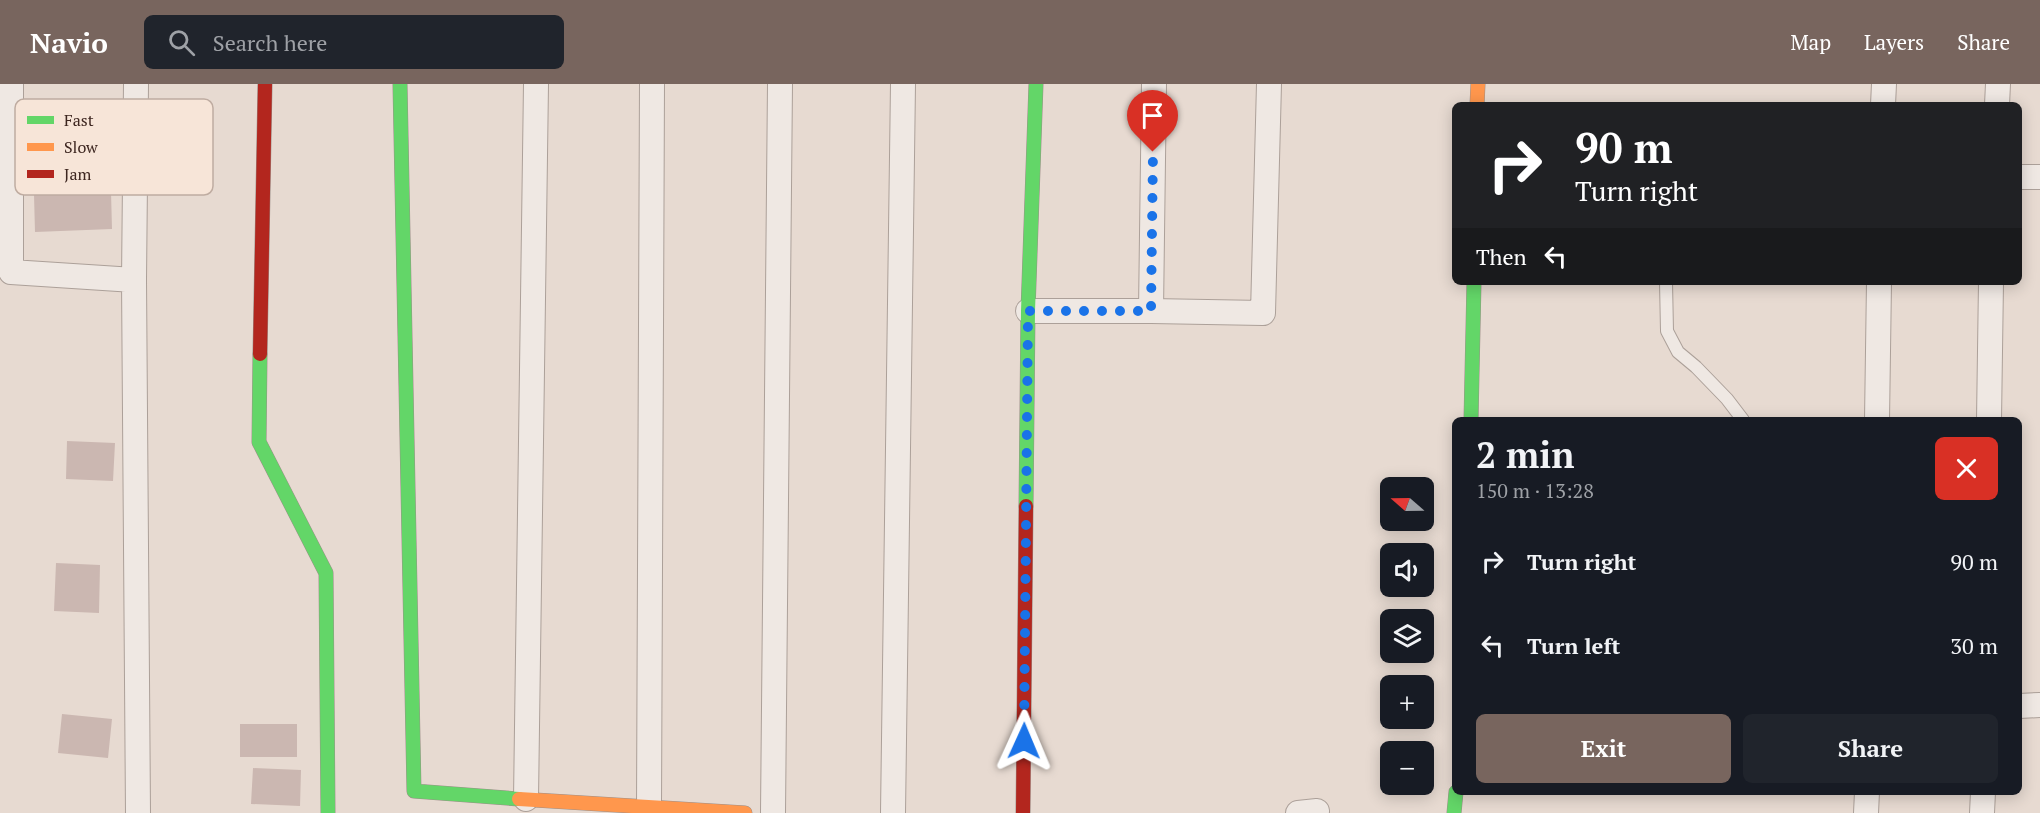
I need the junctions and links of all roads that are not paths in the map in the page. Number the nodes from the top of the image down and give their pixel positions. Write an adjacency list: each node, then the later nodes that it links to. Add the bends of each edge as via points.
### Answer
1 (11, 84): 22 (street, via 11,272)
2 (136, 84): 15 (street)
3 (265, 84): 41 (street, via 260,442 326,573)
4 (400, 84): 38 (street, via 414,791)
5 (536, 84): 38 (street)
6 (652, 84): 39 (street)
7 (780, 84): 43 (street)
8 (903, 84): 44 (street)
9 (1036, 84): 27 (street)
10 (1154, 84): 28 (street)
11 (1269, 84): 28 (street, via 1263,313)
12 (1478, 84): 16 (street)
13 (1884, 84): 17 (street)
14 (1998, 84): 18 (street)
15 (136, 99)
16 (1478, 102)
17 (1883, 102)
18 (1997, 102)
19 (2022, 177): 20 (street)
20 (2040, 177)
21 (135, 195): 22 (street)
22 (134, 280): 40 (street)
23 (1474, 285): 29 (street)
24 (1666, 285): 30 (lane, via 1667,331 1678,352)
25 (1879, 285): 31 (street)
26 (1991, 285): 32 (street)
27 (1028, 311): 28 (street); 45 (street)
28 (1151, 311)
29 (1471, 417)
30 (1741, 417)
31 (1877, 417)
32 (1989, 417)
33 (2040, 705): 34 (street)
34 (2022, 706)
35 (1456, 795): 46 (street)
36 (1867, 795): 47 (street)
37 (1983, 795): 48 (street)
38 (526, 799): 39 (street)
39 (649, 808): 42 (street)
40 (138, 813)
41 (328, 813)
42 (745, 813)
43 (774, 813)
44 (893, 813)
45 (1023, 813)
46 (1454, 813)
47 (1866, 813)
48 (1982, 813)

